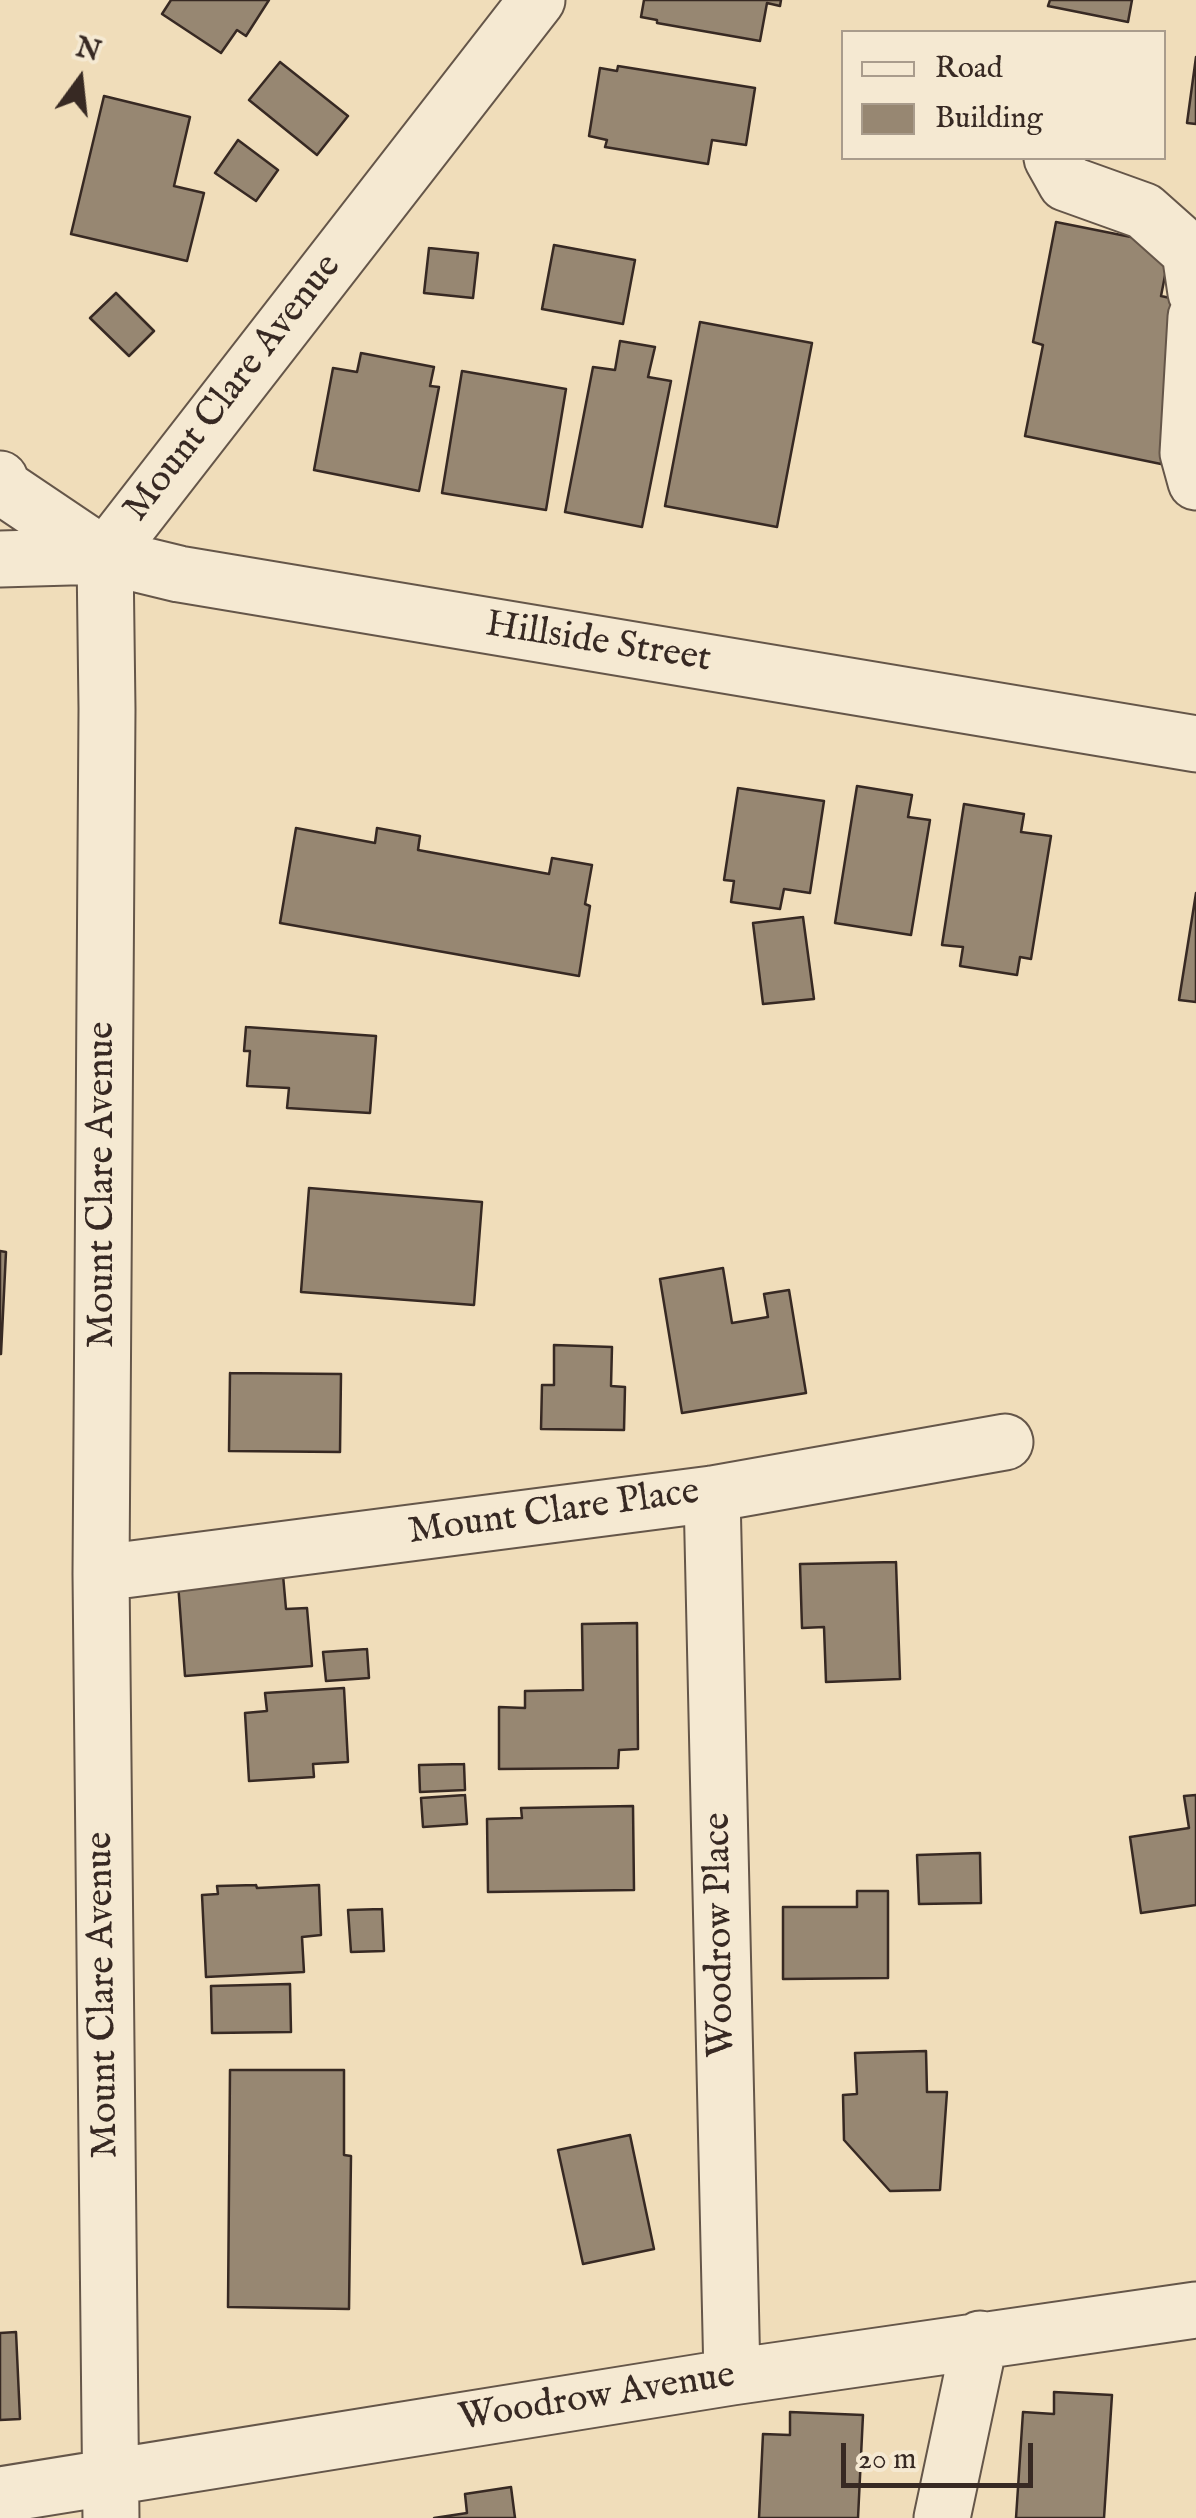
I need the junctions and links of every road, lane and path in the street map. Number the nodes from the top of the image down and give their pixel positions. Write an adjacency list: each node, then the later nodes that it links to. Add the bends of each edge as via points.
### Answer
1 (537, 0): 7 (street, Mount Clare Avenue)
2 (1053, 160): 3 (street, via 1066,183 1144,211 1190,252)
3 (1196, 293)
4 (1196, 317): 6 (street, via 1188,453)
5 (0, 479): 7 (street, via 1,486)
6 (1196, 482)
7 (105, 556): 8 (street, Hillside Street); 9 (street, Hillside Street, via 179,574); 12 (street, Mount Clare Avenue)
8 (0, 559)
9 (1196, 744)
10 (1004, 1442): 11 (street, Mount Clare Place)
11 (712, 1494): 12 (street, Mount Clare Place); 15 (street, Woodrow Place)
12 (101, 1573): 17 (street, Mount Clare Avenue)
13 (1196, 2310): 14 (street, Woodrow Avenue)
14 (980, 2339): 15 (street, Woodrow Avenue); 18 (street)
15 (732, 2377): 17 (street, Woodrow Avenue)
16 (0, 2495): 17 (street, Woodrow Avenue)
17 (110, 2498)
18 (942, 2518)

